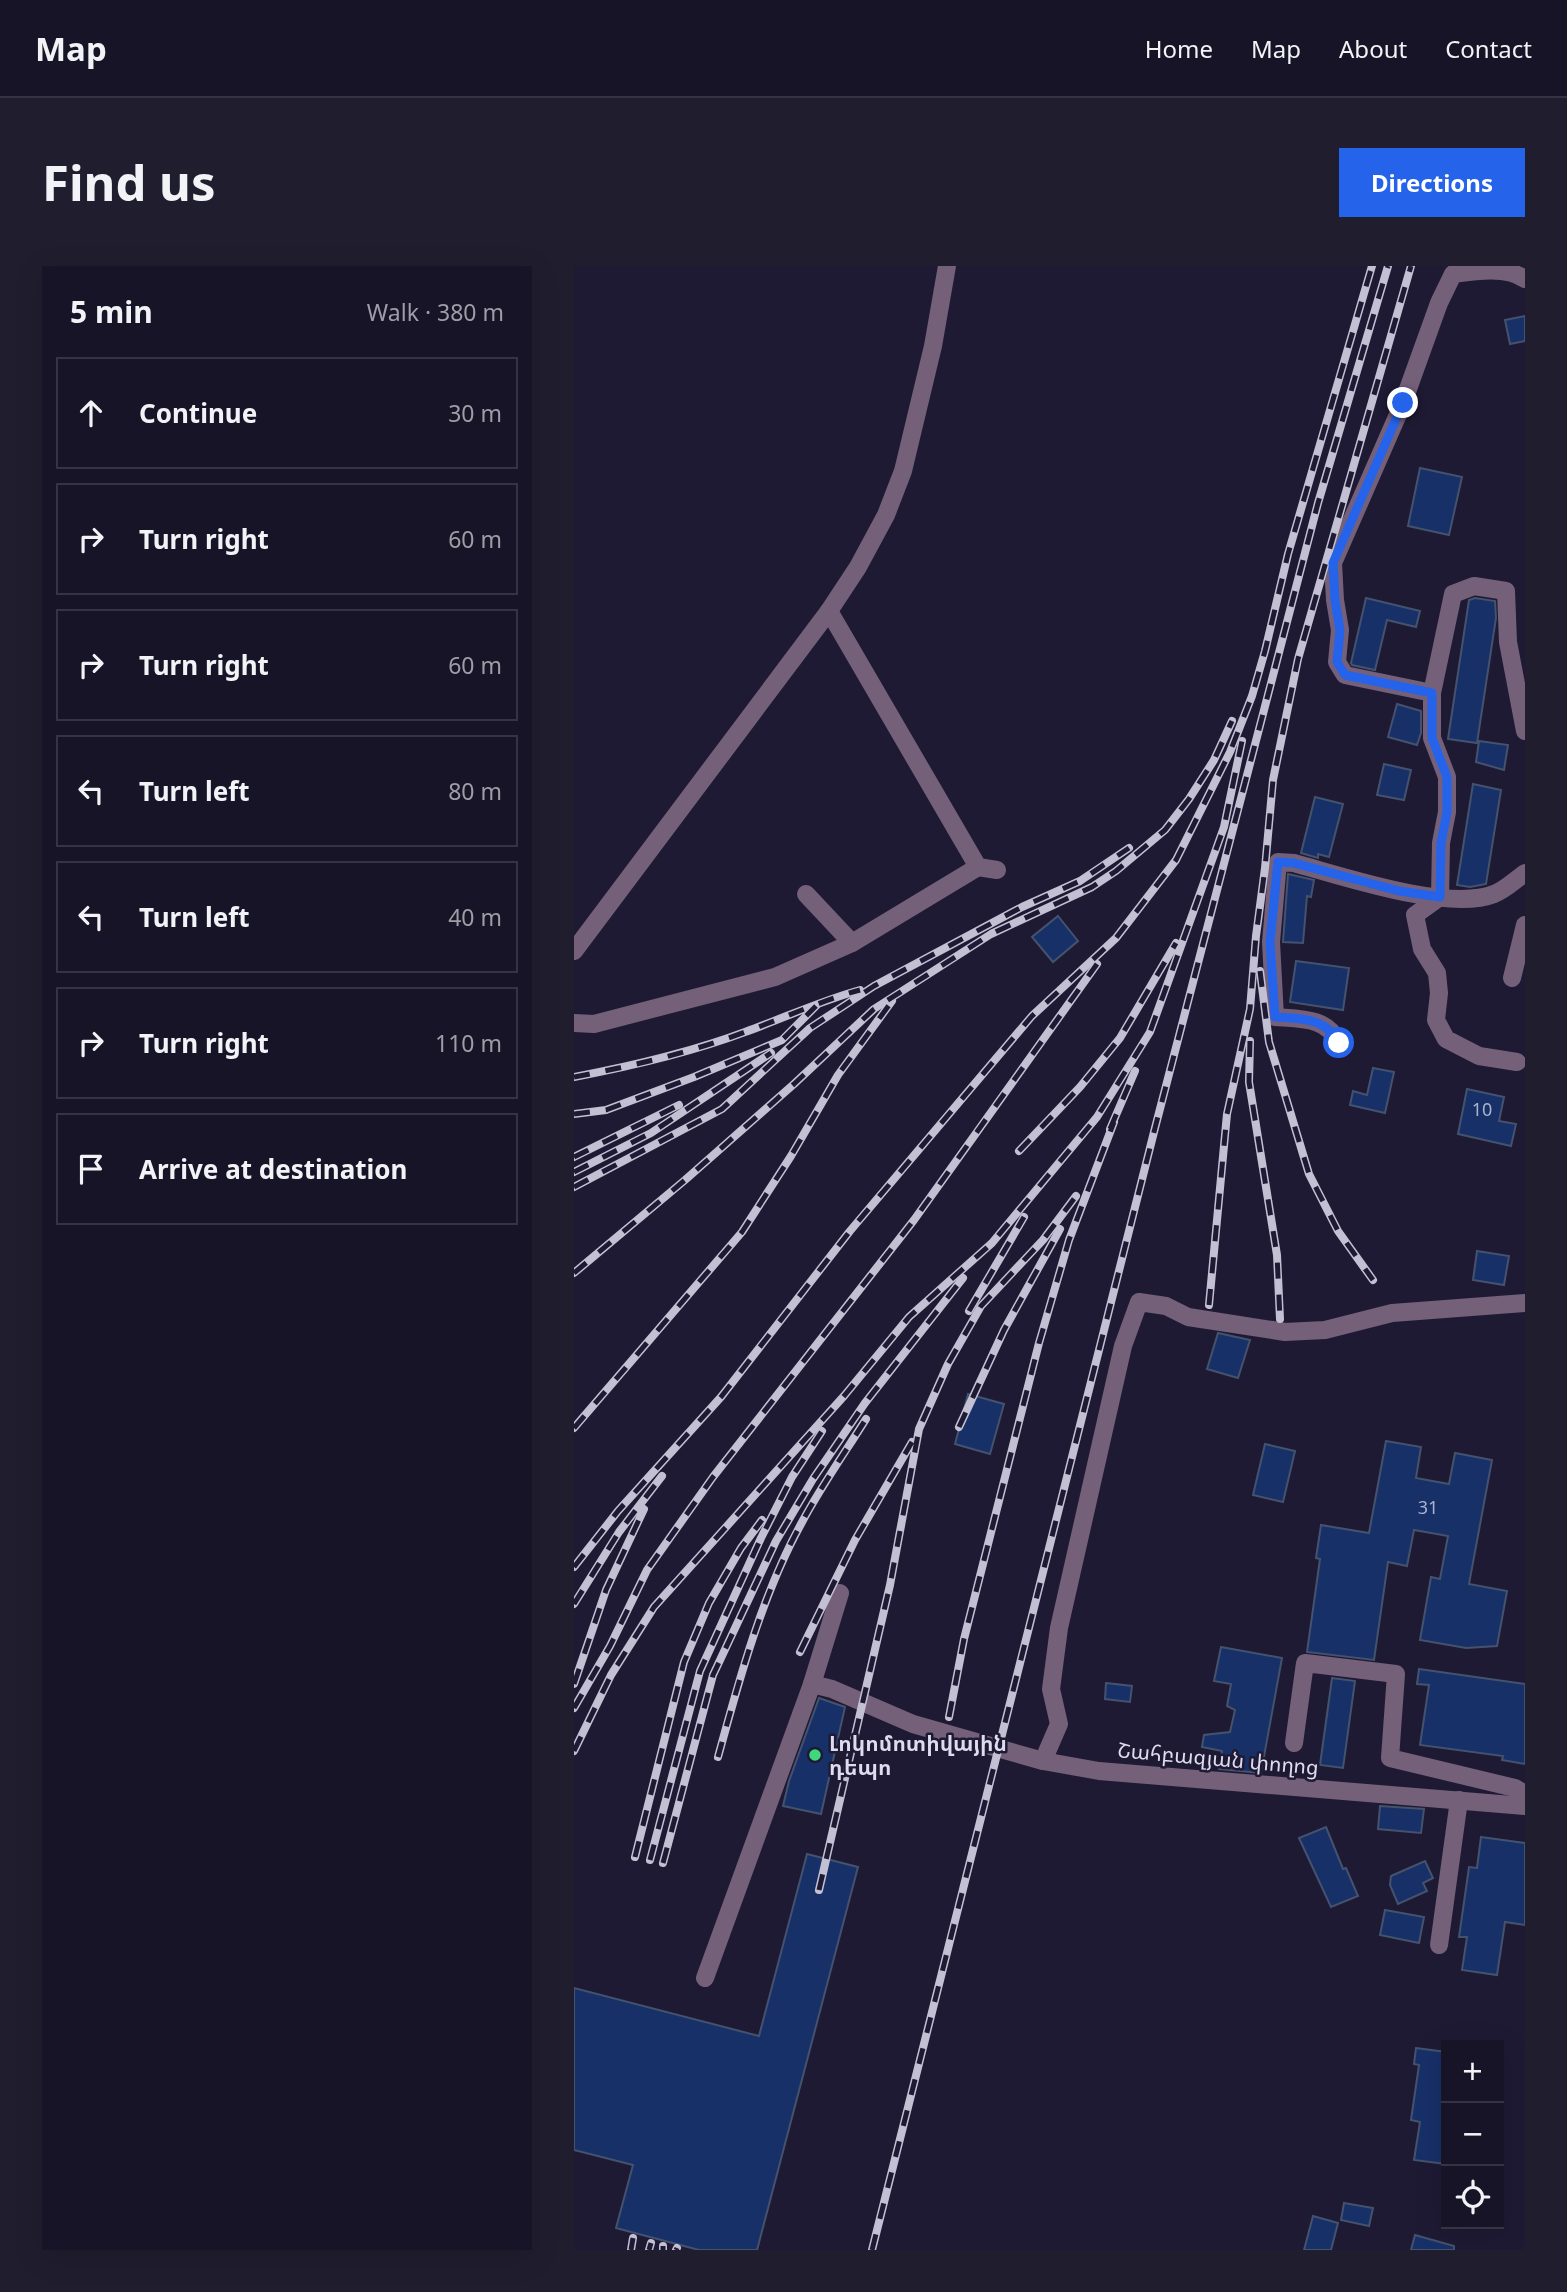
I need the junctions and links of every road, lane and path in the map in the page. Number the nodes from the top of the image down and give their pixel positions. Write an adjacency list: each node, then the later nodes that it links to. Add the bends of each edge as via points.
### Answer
1 (947, 266): 3 (street, via 903,471 880,526)
2 (1525, 279): 4 (street, via 1483,270 1453,274 1333,563 1340,630 1337,662 1345,675)
3 (829, 611): 6 (street); 13 (street)
4 (1432, 693): 5 (street, via 1453,594 1474,586 1506,591 1508,642); 10 (street, via 1432,738 1447,777)
5 (1525, 731)
6 (978, 867): 7 (street); 12 (street)
7 (997, 870)
8 (1525, 873): 10 (street, via 1494,894 1463,900)
9 (806, 894): 12 (street)
10 (1440, 897): 16 (street, via 1278,862 1270,942 1275,1017 1317,1021 1334,1032); 17 (street, via 1415,915 1422,949 1437,973 1436,1020 1446,1039 1457,1045 1479,1056)
11 (1525, 925): 14 (street)
12 (852, 943): 15 (street, via 775,977 594,1024)
13 (574, 951)
14 (1511, 978)
15 (574, 1023)
16 (1339, 1043)
17 (1517, 1062)
18 (1525, 1303): 22 (street, via 1392,1313 1325,1330 1285,1332 1188,1317 1166,1306 1139,1302 1123,1346 1062,1616 1051,1689 1059,1724)
19 (840, 1594): 20 (street)
20 (812, 1684): 22 (street, Շահբազյան փողոց, via 913,1724); 27 (street)
21 (1294, 1743): 23 (street, via 1305,1663 1396,1674 1390,1758 1515,1787)
22 (1042, 1761): 24 (street, Շահբազյան փողոց, via 1099,1770)
23 (1525, 1794)
24 (1459, 1800): 25 (street, Շահբազյան փողոց); 26 (street)
25 (1525, 1806)
26 (1439, 1945)
27 (705, 1978)

